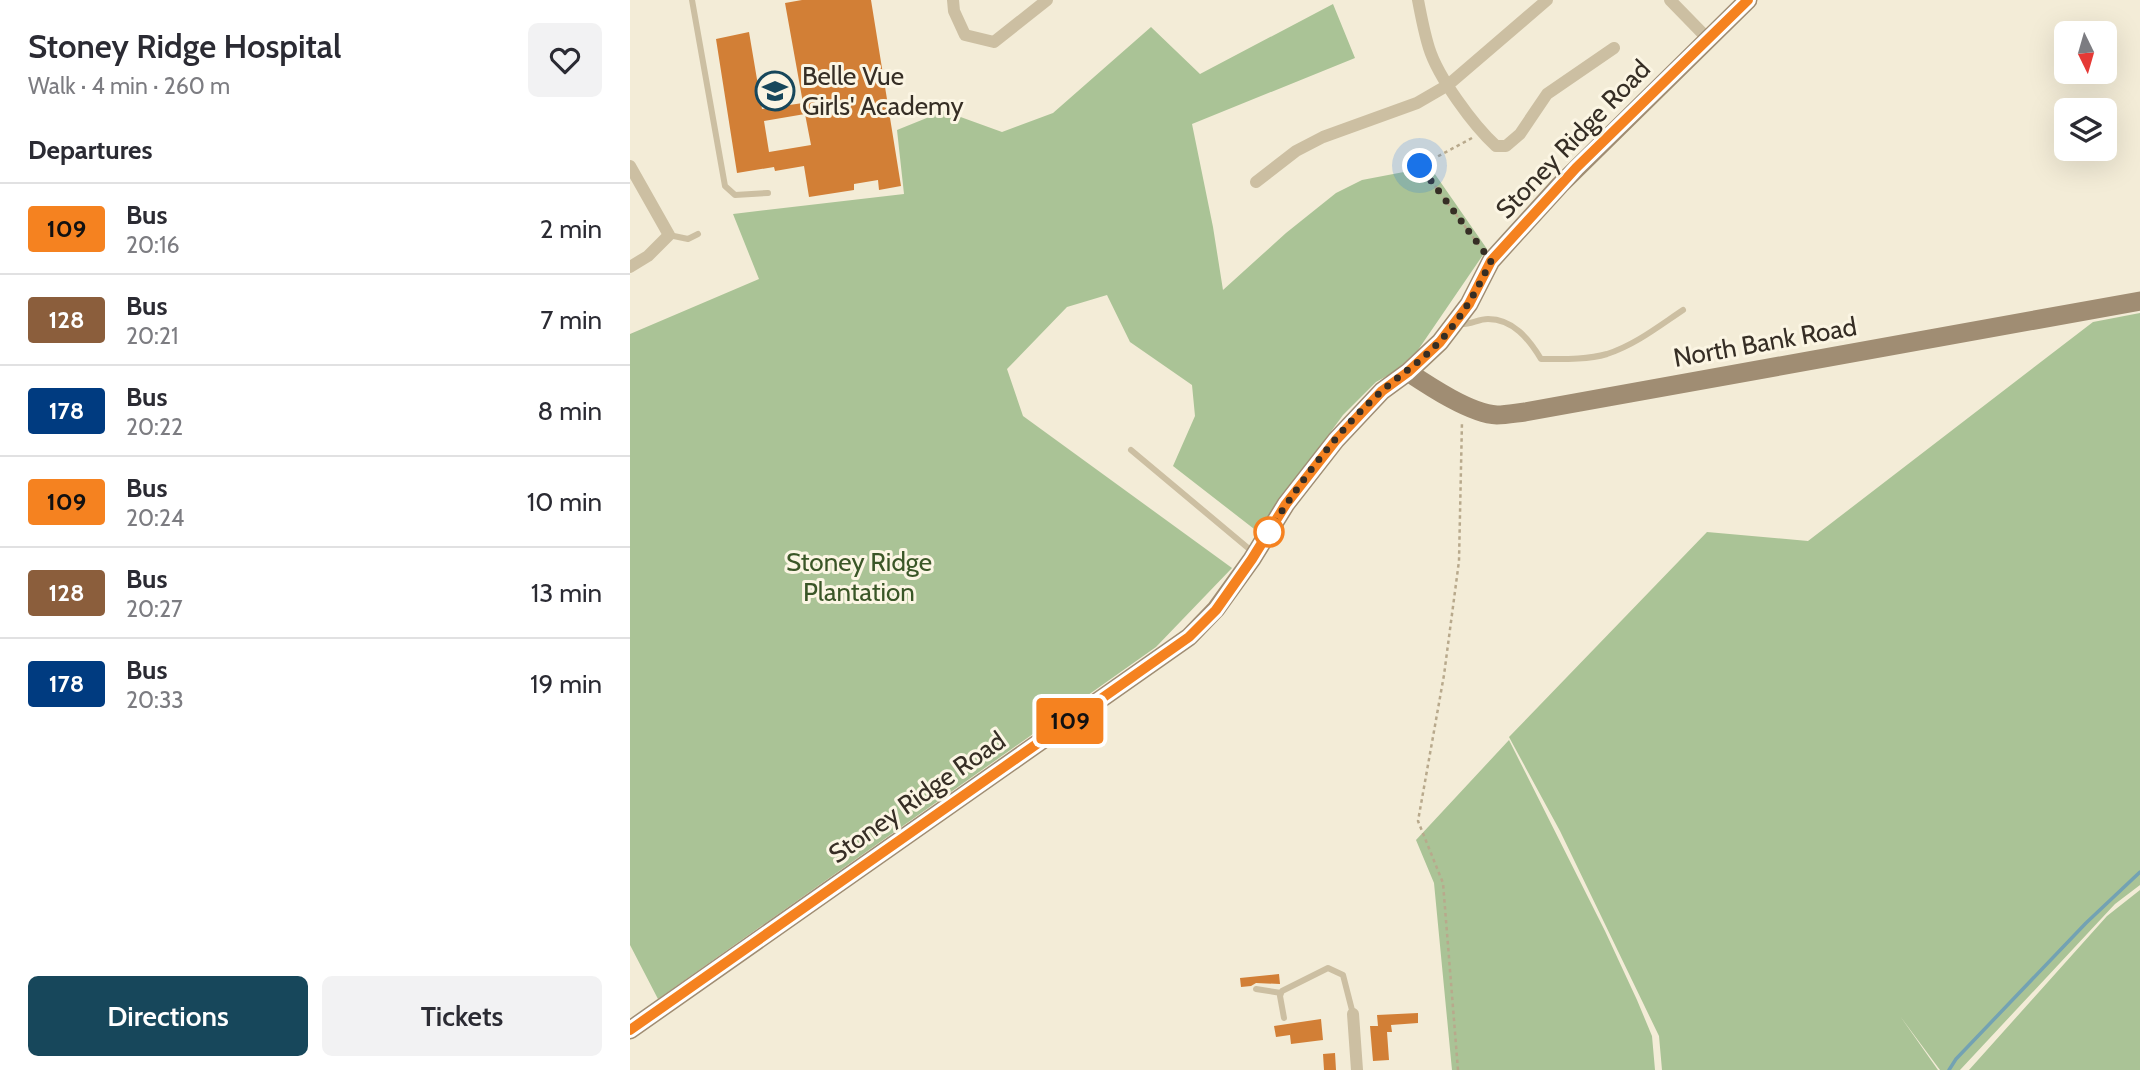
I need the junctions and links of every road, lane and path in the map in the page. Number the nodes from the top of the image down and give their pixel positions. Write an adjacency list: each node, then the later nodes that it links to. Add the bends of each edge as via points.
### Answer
1 (692, 0): 14 (lane, via 725,186 735,195)
2 (953, 0): 3 (street, via 965,35 994,42)
3 (1047, 0)
4 (1418, 0): 10 (street, via 1429,50)
5 (1546, 0): 10 (street)
6 (1670, 0): 8 (street)
7 (1748, 0): 8 (street, Stoney Ridge Road)
8 (1709, 40): 17 (street, Stoney Ridge Road, via 1626,118)
9 (1614, 48): 11 (street, via 1547,94 1520,134 1506,146 1496,146)
10 (1448, 85): 11 (street); 13 (street, via 1418,103 1323,136)
11 (1482, 133): 17 (path, via 1420,166)
12 (630, 166): 16 (street)
13 (1256, 181)
14 (768, 192)
15 (698, 234): 16 (lane, via 688,239)
16 (669, 235): 18 (street)
17 (1491, 261): 21 (street, Stoney Ridge Road)
18 (630, 267)
19 (2140, 301): 23 (street, North Bank Road, via 1525,412 1494,415)
20 (1683, 310): 21 (lane, via 1629,345 1588,358 1541,359 1520,331 1491,319)
21 (1455, 323): 22 (street, Stoney Ridge Road)
22 (1408, 372): 23 (street, North Bank Road); 25 (street, Stoney Ridge Road, via 1382,391 1336,440 1286,504)
23 (1462, 404): 32 (path, via 1459,561 1418,821 1443,883)
24 (1131, 450): 25 (lane)
25 (1255, 554): 30 (street, Stoney Ridge Road, via 1216,610 1189,637)
26 (1256, 989): 27 (lane)
27 (1281, 993): 28 (lane, via 1328,968 1343,975); 29 (lane)
28 (1353, 1014): 31 (street)
29 (1284, 1018)
30 (630, 1030)
31 (1357, 1070)
32 (1458, 1070)

